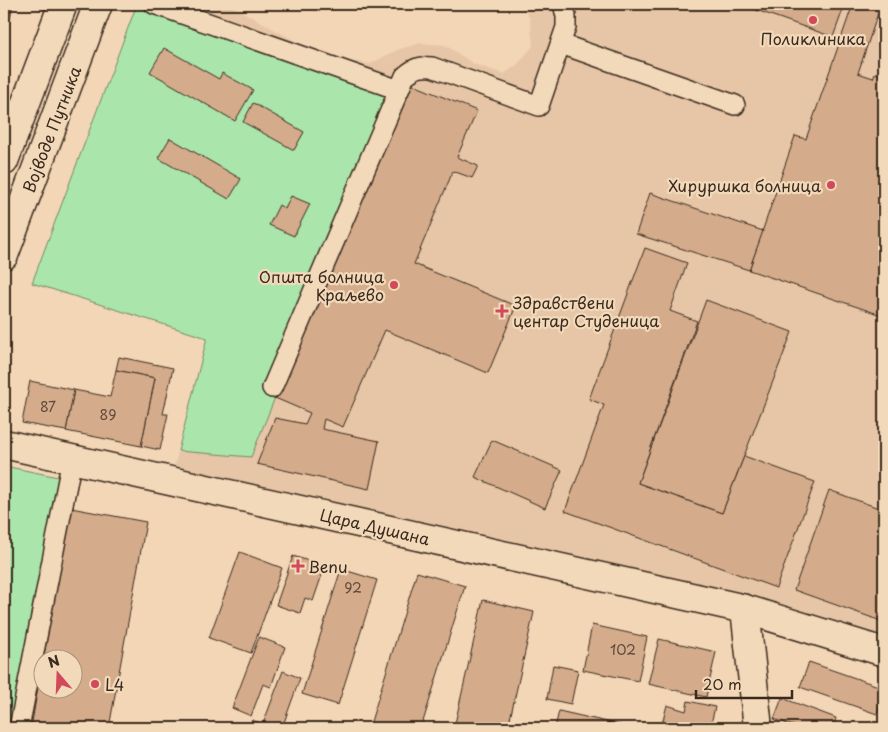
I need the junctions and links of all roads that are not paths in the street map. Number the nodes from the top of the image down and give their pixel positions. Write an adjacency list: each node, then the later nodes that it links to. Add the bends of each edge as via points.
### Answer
1 (63, 4): 8 (street, Војводе Путника)
2 (98, 4): 9 (street, Војводе Путника)
3 (154, 4): 6 (lane)
4 (563, 4): 5 (lane, via 566,27)
5 (561, 44): 6 (lane, via 540,106 432,67 413,69 405,76); 7 (lane)
6 (399, 90): 10 (lane)
7 (735, 105)
8 (4, 161)
9 (4, 255)
10 (272, 388)
11 (4, 444): 12 (street, Цара Душана)
12 (72, 459): 13 (street, Цара Душана); 15 (lane)
13 (745, 609): 14 (street, Цара Душана); 16 (street)
14 (884, 652)
15 (19, 728)
16 (758, 728)

